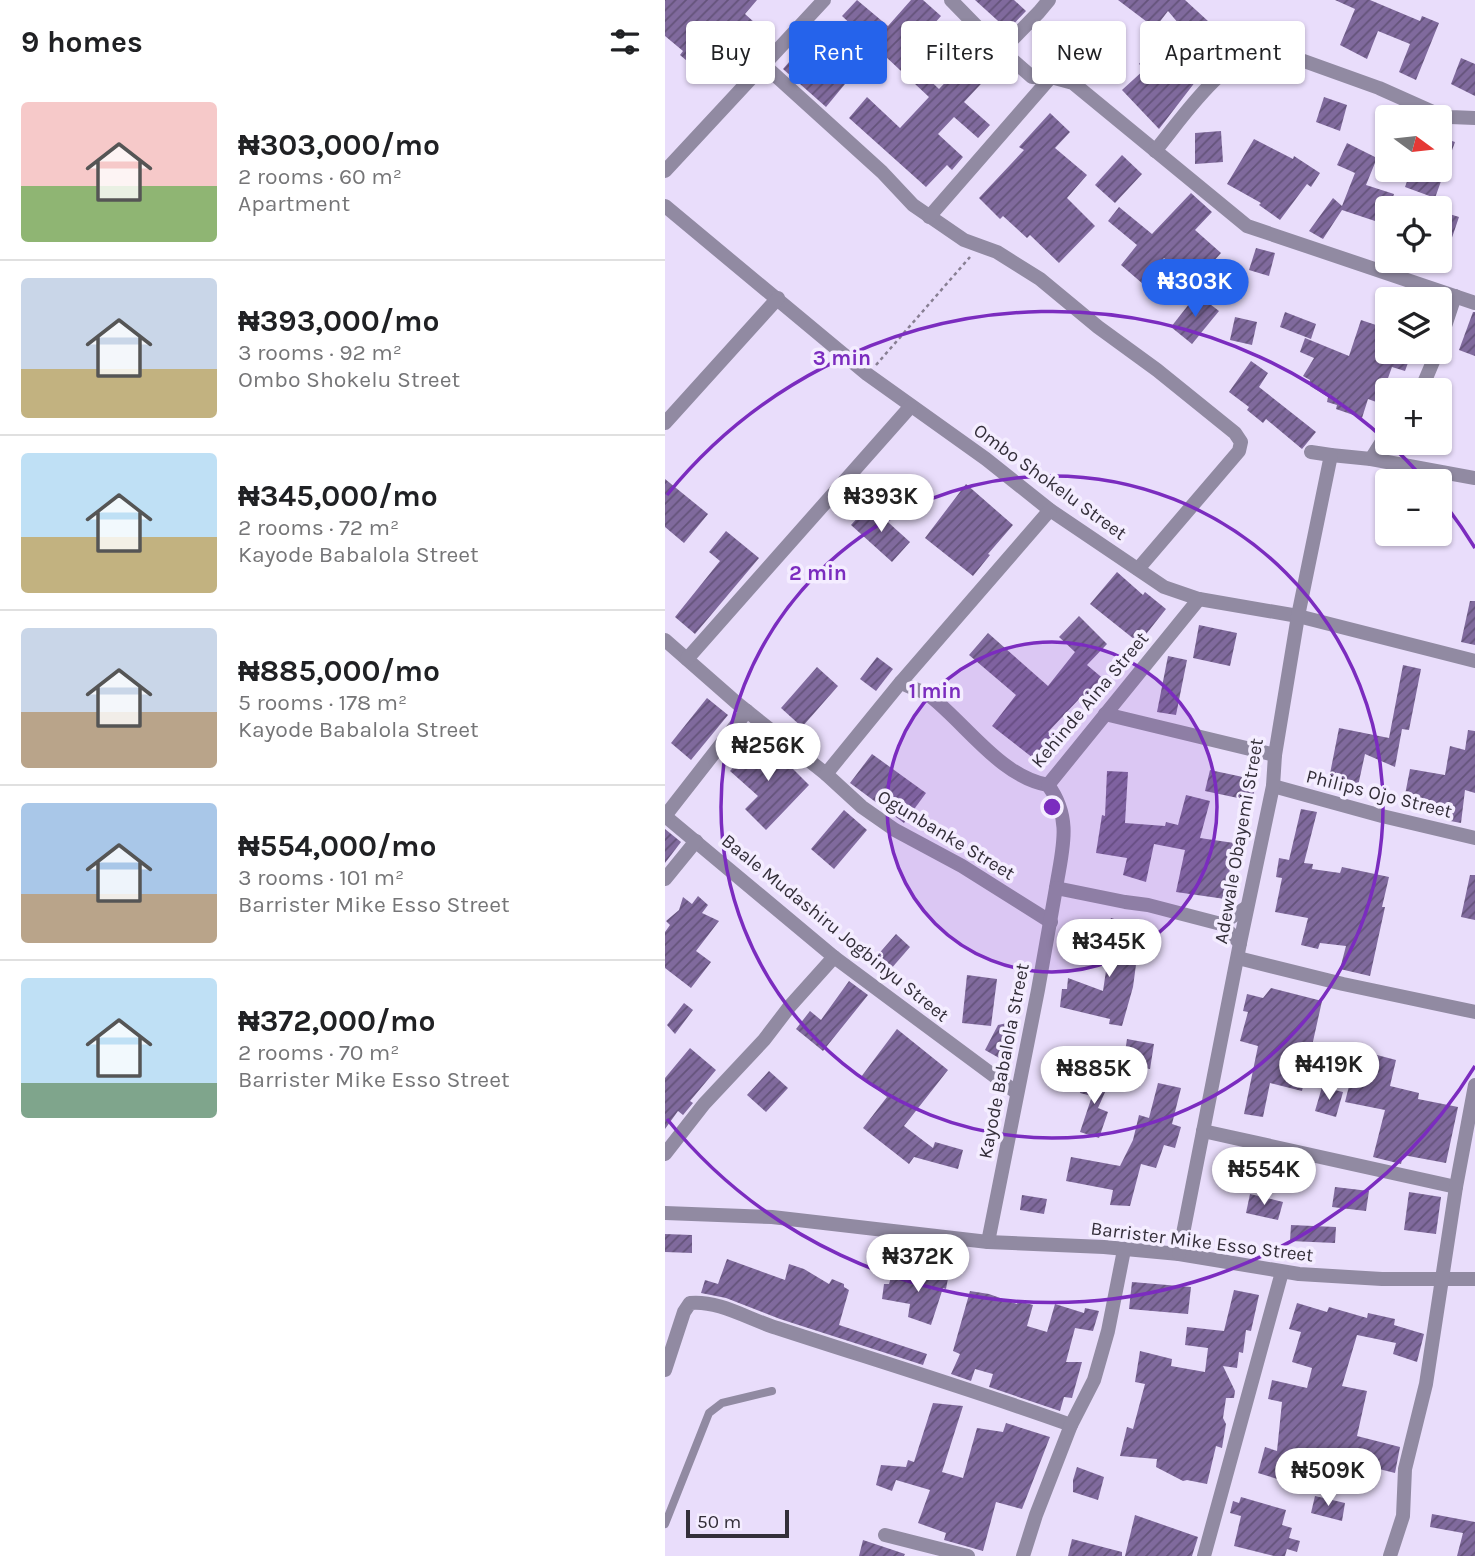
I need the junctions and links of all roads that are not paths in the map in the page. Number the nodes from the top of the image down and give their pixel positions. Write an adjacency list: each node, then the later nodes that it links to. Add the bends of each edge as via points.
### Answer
1 (824, 0): 6 (street)
2 (951, 0): 4 (street)
3 (1049, 0): 5 (street)
4 (972, 21)
5 (1018, 33)
6 (775, 53)
7 (1018, 64): 9 (street)
8 (775, 75): 17 (street)
9 (1032, 76)
10 (746, 84): 15 (street)
11 (1045, 84): 17 (street)
12 (1074, 84): 14 (street)
13 (1475, 118): 14 (street, via 1435,113 1379,88 1263,50 1210,84)
14 (1155, 151): 18 (street, via 1247,226)
15 (665, 171)
16 (665, 206): 19 (street, Ombo Shokelu Street)
17 (929, 217): 30 (street, via 1040,279 1221,421 1241,442 1239,451)
18 (1455, 296): 20 (street); 21 (street)
19 (778, 298): 22 (street, Ombo Shokelu Street); 23 (street)
20 (1475, 303)
21 (1452, 305)
22 (911, 406): 29 (street, Ombo Shokelu Street); 34 (street)
23 (665, 423)
24 (1311, 452): 26 (street)
25 (1375, 453): 27 (street)
26 (1331, 455): 27 (street); 32 (street, Adewale Obayemi Street)
27 (1371, 459): 28 (street)
28 (1475, 478)
29 (1051, 510): 30 (street, Ombo Shokelu Street); 36 (street)
30 (1138, 569): 31 (street, Ombo Shokelu Street, via 1164,587)
31 (1199, 599): 32 (street, Ombo Shokelu Street); 38 (street, Kehinde Aina Street)
32 (1298, 616): 35 (street, Ombo Shokelu Street); 39 (street, Adewale Obayemi Street)
33 (665, 640): 34 (street, Ogunbanke Street)
34 (687, 659): 37 (street, Ogunbanke Street)
35 (1475, 660)
36 (901, 682): 40 (street); 41 (street, Kehinde Aina Street, via 930,696 1022,775)
37 (747, 712): 40 (street, Ogunbanke Street); 43 (street)
38 (1105, 714): 39 (street); 41 (street, Kehinde Aina Street)
39 (1275, 755): 42 (street, Adewale Obayemi Street)
40 (826, 774): 49 (street, Ogunbanke Street, via 895,830)
41 (1048, 785): 47 (street, Kayode Babalola Street, via 1064,817)
42 (1273, 786): 44 (street, Philips Ojo Street); 48 (street, Adewale Obayemi Street)
43 (665, 816): 45 (street, Baale Mudashiru Jogbinyu Street)
44 (1475, 838)
45 (696, 841): 46 (street); 52 (street, Baale Mudashiru Jogbinyu Street)
46 (665, 878)
47 (1056, 888): 49 (street, Kayode Babalola Street); 50 (street)
48 (1247, 907): 50 (street); 51 (street, Adewale Obayemi Street)
49 (1051, 922): 55 (street, Kayode Babalola Street)
50 (1221, 924): 51 (street)
51 (1239, 951): 53 (street, via 1343,984); 56 (street, Adewale Obayemi Street)
52 (834, 957): 55 (street, Baale Mudashiru Jogbinyu Street); 57 (street)
53 (1475, 1012)
54 (1475, 1085): 58 (street)
55 (1017, 1093): 60 (street, Kayode Babalola Street)
56 (1203, 1131): 58 (street); 62 (street, Adewale Obayemi Street)
57 (665, 1154)
58 (1456, 1187): 64 (street)
59 (665, 1213): 60 (street, Barrister Mike Esso Street, via 772,1217)
60 (988, 1242): 61 (street, Barrister Mike Esso Street)
61 (1124, 1250): 62 (street, Barrister Mike Esso Street); 68 (street, via 1094,1380)
62 (1179, 1254): 63 (street, Barrister Mike Esso Street)
63 (1282, 1272): 64 (street, Barrister Mike Esso Street, via 1382,1279); 73 (street)
64 (1443, 1277): 65 (street, Barrister Mike Esso Street); 74 (street, via 1426,1384 1405,1469 1403,1516)
65 (1475, 1279)
66 (665, 1370): 68 (street, via 684,1312 690,1303 699,1302)
67 (772, 1391): 69 (lane, via 722,1403 709,1413)
68 (1071, 1425): 72 (street)
69 (665, 1524)
70 (885, 1535): 71 (street)
71 (968, 1556)
72 (1023, 1556)
73 (1204, 1556)
74 (1390, 1556)

